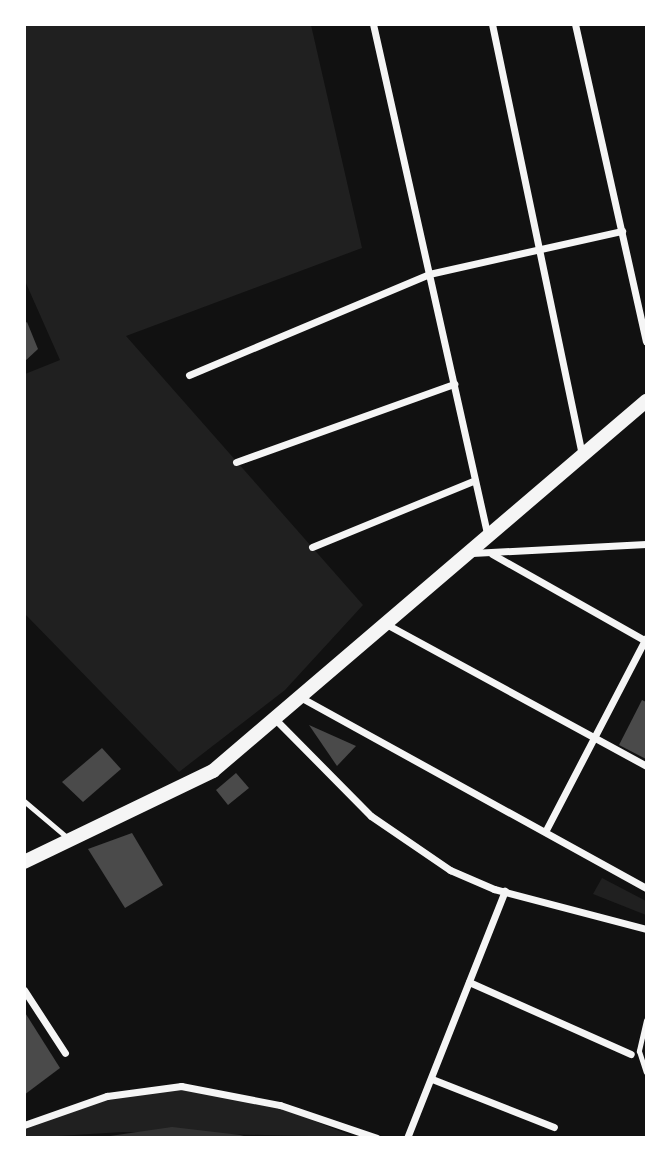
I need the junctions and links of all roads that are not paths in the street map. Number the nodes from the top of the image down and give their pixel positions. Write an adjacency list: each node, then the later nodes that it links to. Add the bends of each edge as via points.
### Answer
1 (373, 24): 6 (street)
2 (492, 24): 5 (street)
3 (575, 24): 4 (street)
4 (622, 231): 5 (street); 7 (street)
5 (538, 248): 6 (street); 11 (street)
6 (429, 274): 8 (street); 9 (street)
7 (646, 341)
8 (189, 375)
9 (454, 384): 12 (street); 13 (street)
10 (646, 401): 11 (main road)
11 (582, 455): 14 (main road)
12 (236, 462)
13 (475, 480): 14 (street); 16 (street)
14 (487, 533): 18 (main road)
15 (646, 544): 17 (street)
16 (312, 547)
17 (489, 552): 18 (street); 20 (street)
18 (464, 554): 19 (main road)
19 (384, 624): 21 (main road); 23 (street)
20 (646, 640): 23 (street)
21 (300, 697): 22 (main road); 26 (street)
22 (275, 719): 27 (main road, via 214,771 164,800); 30 (street, via 407,844)
23 (594, 738): 24 (street); 26 (street)
24 (646, 766)
25 (24, 801): 27 (lane)
26 (546, 830): 29 (street)
27 (72, 841): 28 (main road)
28 (24, 862)
29 (646, 888)
30 (505, 891): 31 (street); 32 (street)
31 (646, 929)
32 (469, 982): 36 (street); 38 (street)
33 (24, 990): 35 (street)
34 (646, 1020): 37 (lane, via 639,1051)
35 (65, 1053)
36 (631, 1054)
37 (646, 1072)
38 (432, 1079): 40 (street); 42 (street)
39 (24, 1125): 41 (street, via 107,1096 181,1086 280,1105)
40 (554, 1127)
41 (377, 1138)
42 (407, 1138)

